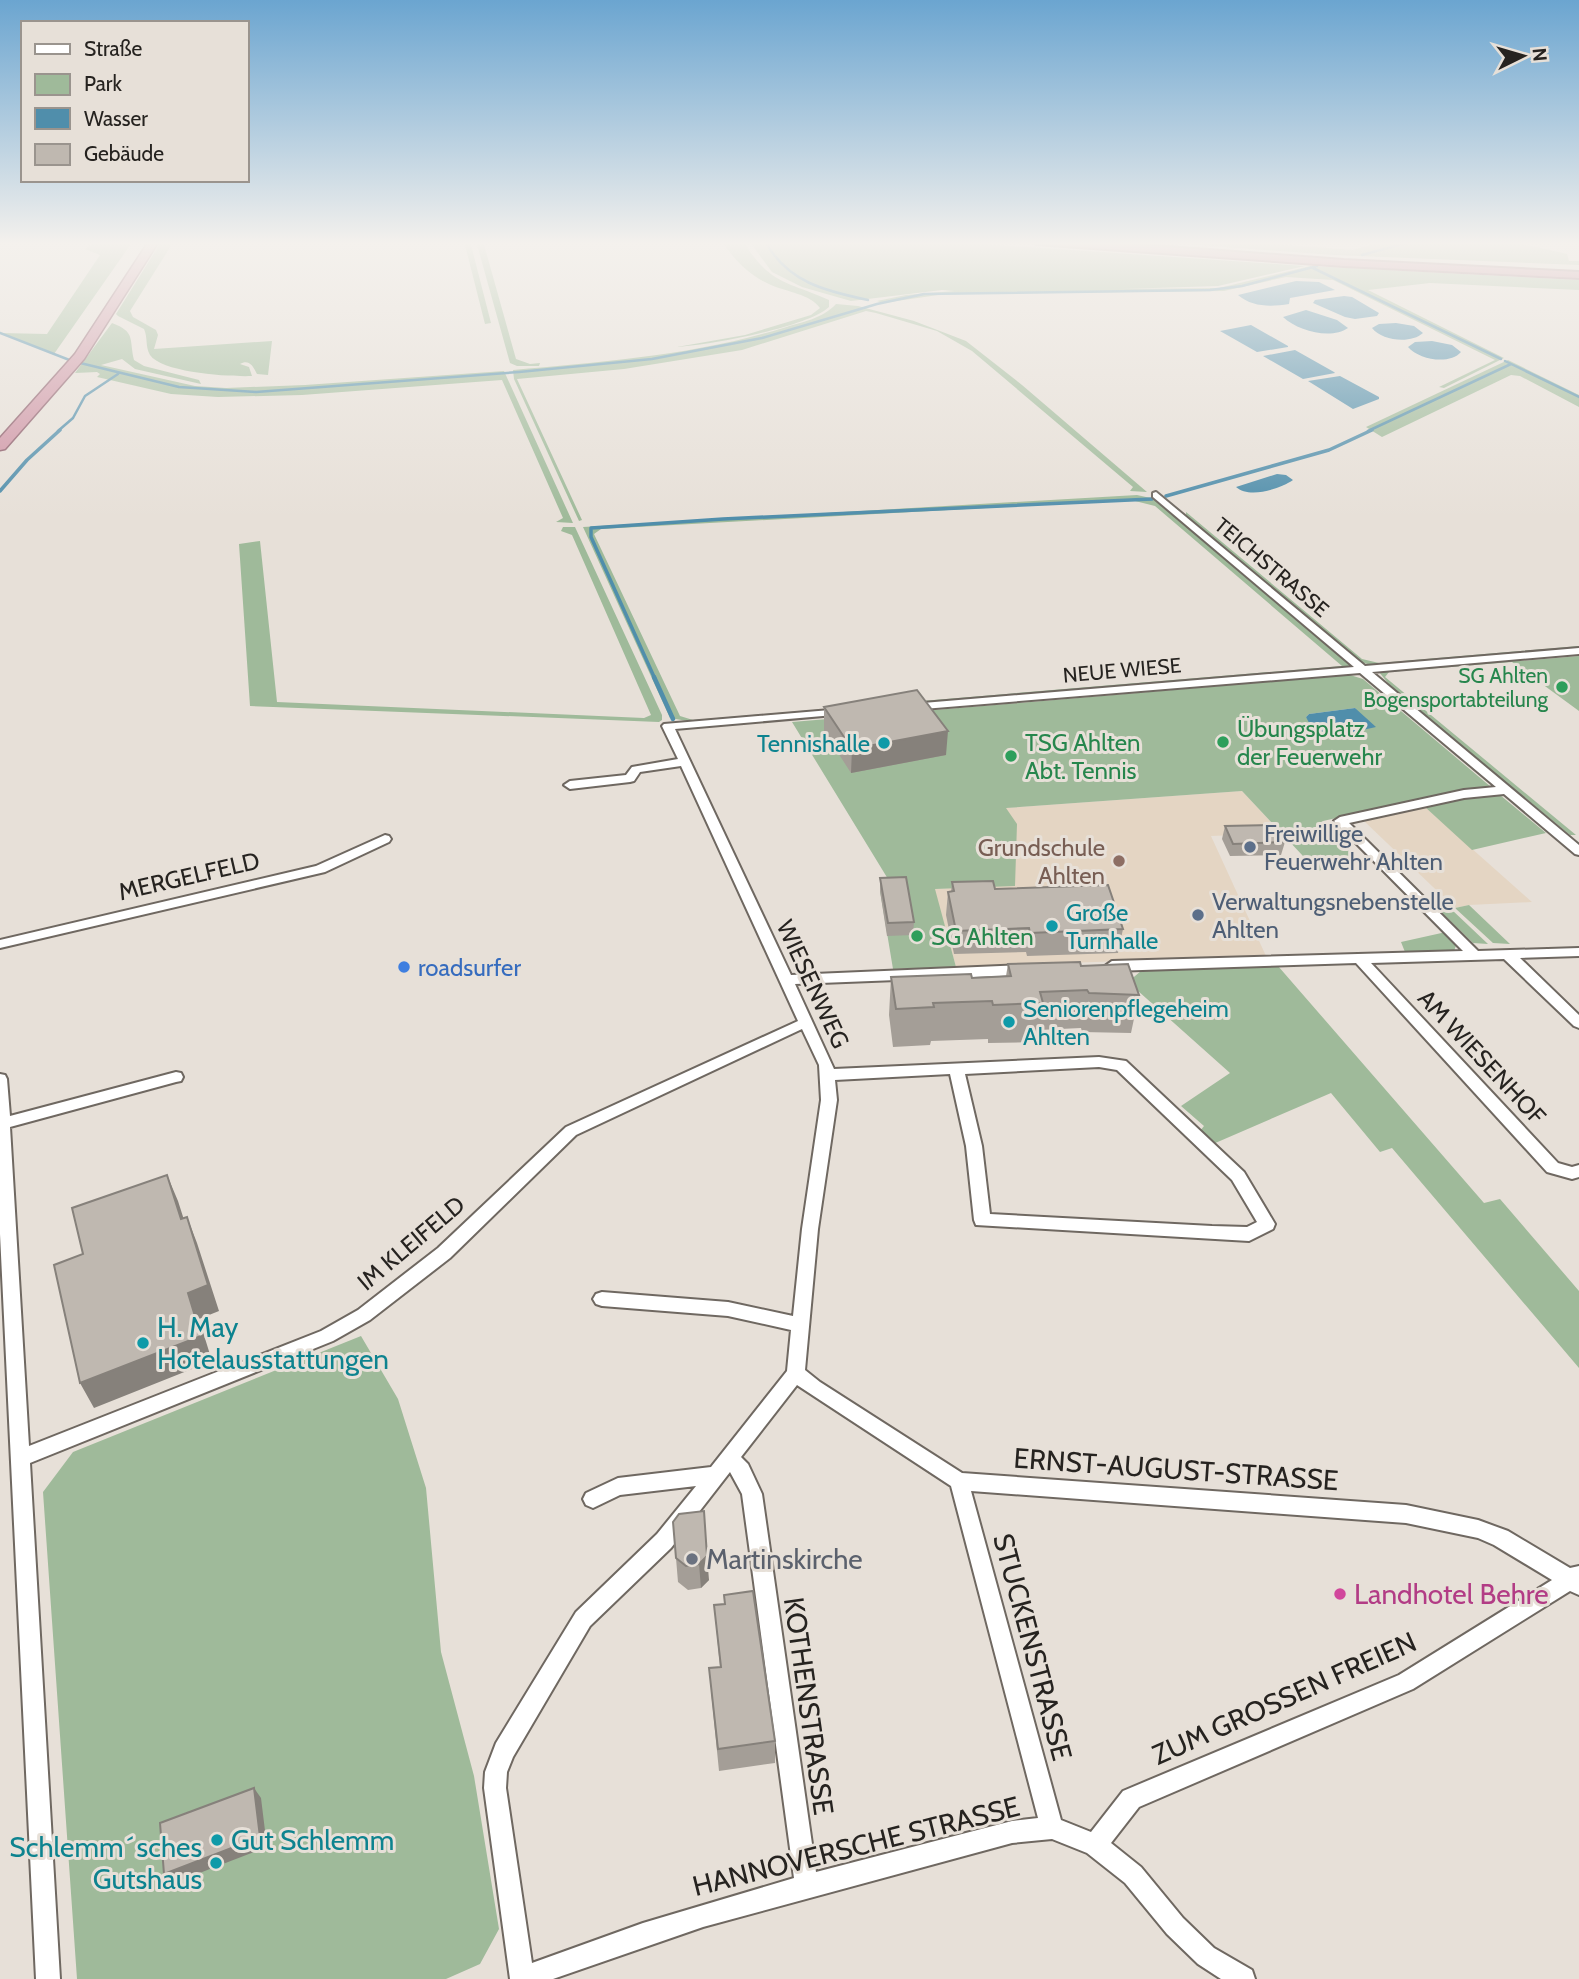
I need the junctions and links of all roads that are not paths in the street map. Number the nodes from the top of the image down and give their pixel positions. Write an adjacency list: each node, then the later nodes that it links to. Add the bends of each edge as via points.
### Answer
1 (87, 333): 3 (highway)
2 (89, 333): 3 (highway)
3 (74, 355): 4 (highway)
4 (61, 371): 5 (highway); 6 (highway)
5 (0, 431)
6 (0, 446)
7 (1156, 495): 9 (street, TEICHSTRASSE)
8 (1579, 651): 9 (street, NEUE WIESE)
9 (1364, 669): 10 (street, NEUE WIESE); 14 (street, TEICHSTRASSE)
10 (900, 708)
11 (858, 711): 12 (street, WIESENWEG, via 668,726)
12 (684, 762): 13 (street, via 636,769 629,778); 24 (street, WIESENWEG)
13 (570, 785)
14 (1506, 790): 16 (street, TEICHSTRASSE); 19 (street, via 1464,793 1340,821)
15 (385, 839): 17 (street, MERGELFELD, via 320,869)
16 (1579, 851)
17 (0, 944)
18 (1579, 951): 20 (street)
19 (1473, 953): 20 (street); 21 (street)
20 (1506, 953): 26 (street)
21 (1358, 957): 22 (street); 32 (street, AM WIESENHOF, via 1553,1168)
22 (1101, 967)
23 (1034, 969): 24 (street)
24 (786, 979): 25 (street, WIESENWEG)
25 (807, 1023): 28 (street, WIESENWEG); 37 (street, IM KLEIFELD, via 571,1131 444,1253 350,1324)
26 (1579, 1023)
27 (957, 1069): 27 (street, via 1099,1062 1121,1065 1238,1176 1267,1224 1249,1234 982,1220 974,1146); 28 (street)
28 (828, 1075): 34 (street, WIESENWEG, via 826,1129)
29 (176, 1077): 31 (street)
30 (0, 1079): 31 (street)
31 (3, 1122): 37 (street)
32 (1579, 1171)
33 (602, 1299): 34 (street, via 728,1308)
34 (800, 1325): 35 (street, WIESENWEG)
35 (796, 1373): 36 (street); 39 (street, ERNST-AUGUST-STRASSE)
36 (728, 1457): 38 (street); 44 (street, KOTHENSTRASSE, via 741,1470 752,1494)
37 (20, 1458): 45 (street)
38 (714, 1475): 40 (street, via 618,1487); 46 (street, via 664,1541 583,1619 496,1772)
39 (959, 1480): 41 (street, ERNST-AUGUST-STRASSE, via 1406,1514 1478,1529); 42 (street, STUCKENSTRASSE)
40 (593, 1499)
41 (1576, 1579): 43 (street, ZUM GROSSEN FREIEN, via 1406,1682 1131,1799)
42 (1052, 1828): 43 (street, HANNOVERSCHE STRASSE); 44 (street, HANNOVERSCHE STRASSE, via 1012,1832)
43 (1095, 1844): 47 (street, HANNOVERSCHE STRASSE, via 1133,1875 1206,1956)
44 (807, 1887): 46 (street, HANNOVERSCHE STRASSE, via 620,1941)
45 (48, 1979)
46 (522, 1979)
47 (1243, 1979)

